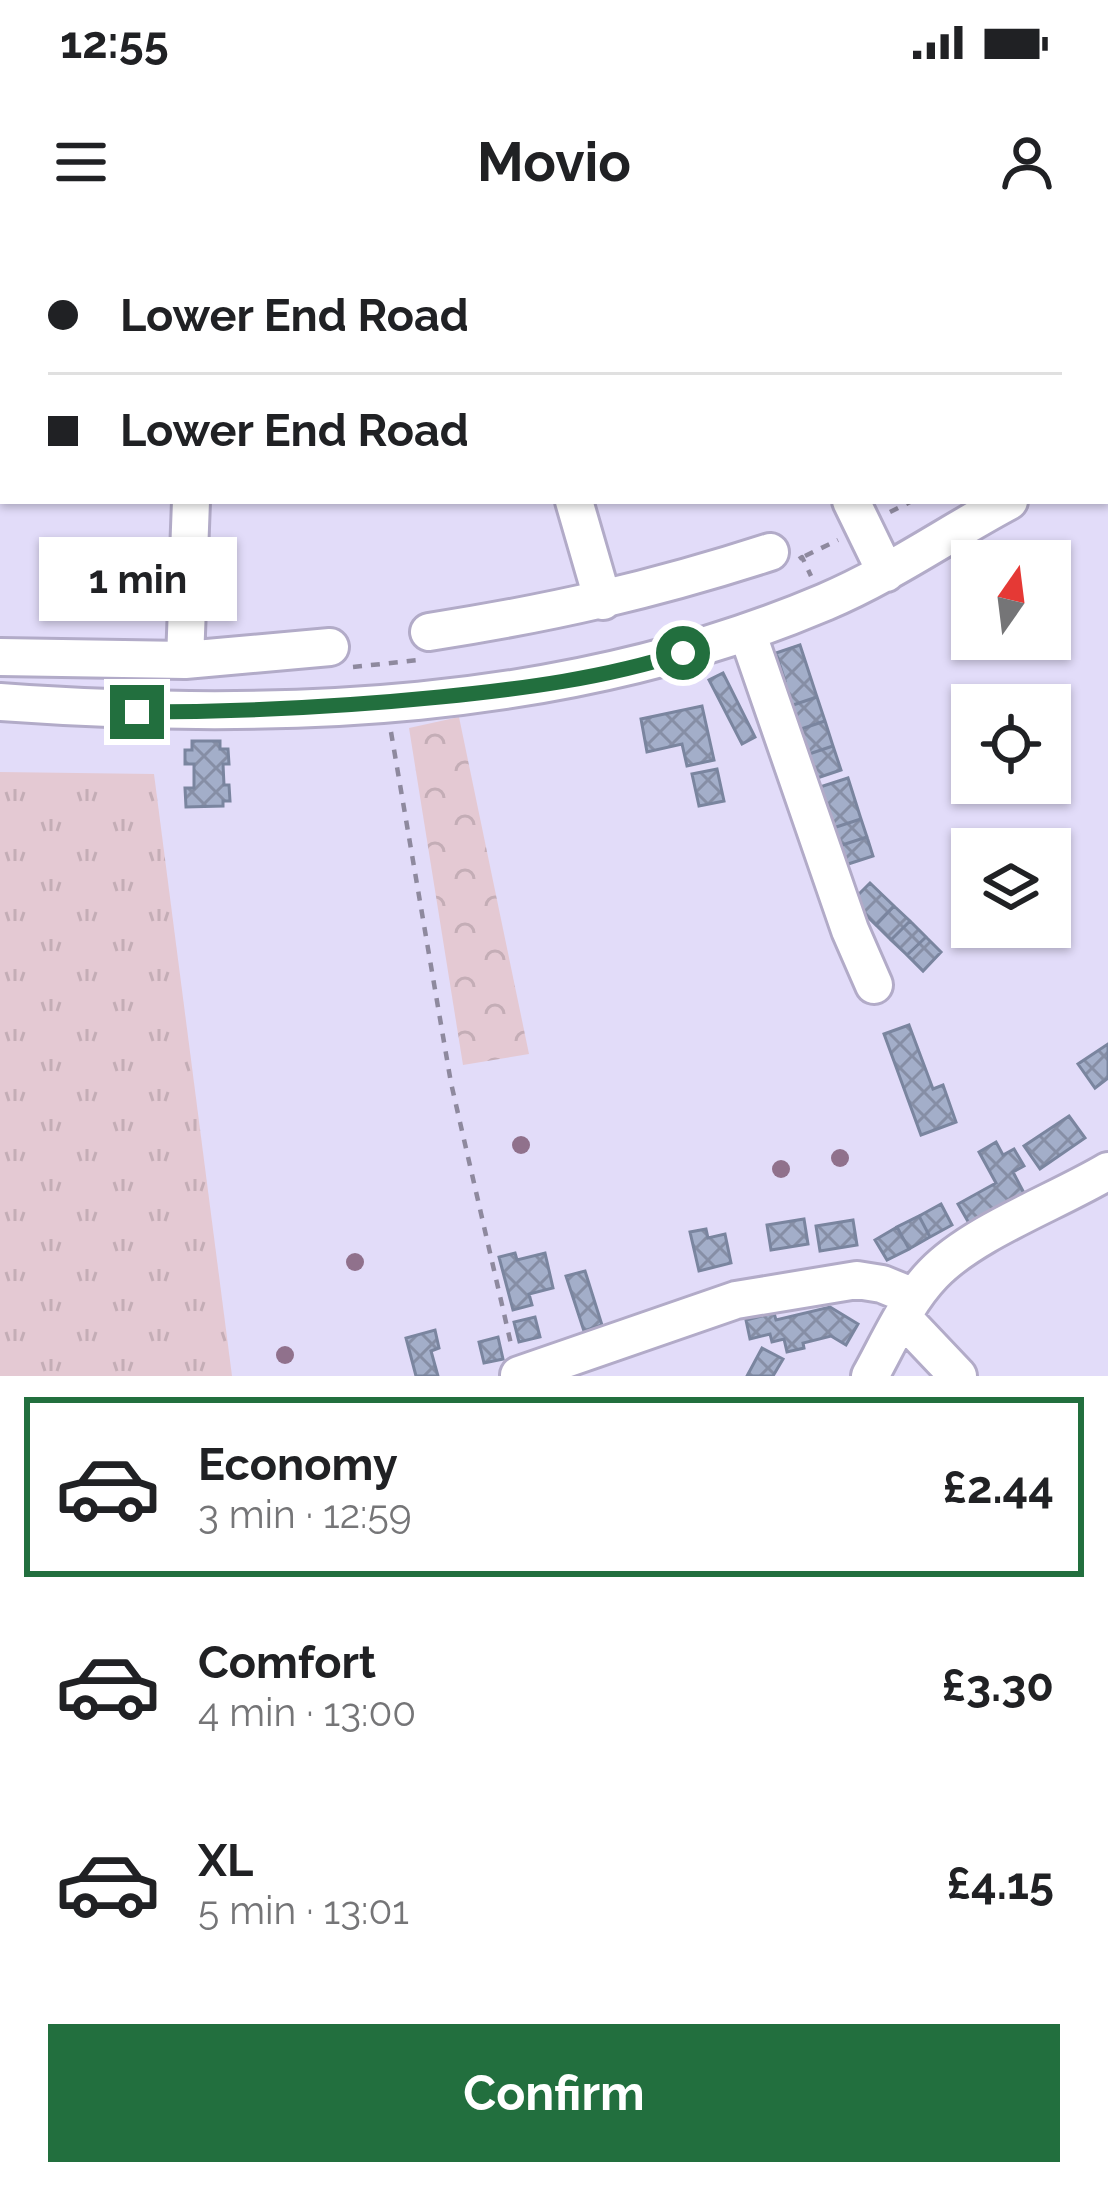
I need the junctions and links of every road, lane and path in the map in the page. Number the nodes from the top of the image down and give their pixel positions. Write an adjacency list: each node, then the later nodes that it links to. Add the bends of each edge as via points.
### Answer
1 (191, 504): 12 (street)
2 (575, 504): 7 (street)
3 (1004, 504): 6 (street)
4 (849, 518): 5 (path); 6 (street)
5 (786, 555): 7 (street)
6 (886, 573): 9 (street)
7 (603, 601): 8 (street)
8 (429, 632)
9 (747, 632): 14 (street, via 651,663 533,687); 15 (street)
10 (331, 646): 12 (street)
11 (0, 657): 12 (street)
12 (185, 660)
13 (0, 702): 14 (street, via 182,712)
14 (386, 702): 18 (path, via 451,1083)
15 (874, 985)
16 (1108, 1171): 17 (street, via 956,1253)
17 (909, 1307): 18 (street, via 882,1284 857,1280 736,1300); 19 (street); 20 (street)
18 (519, 1375)
19 (870, 1376)
20 (958, 1376)

